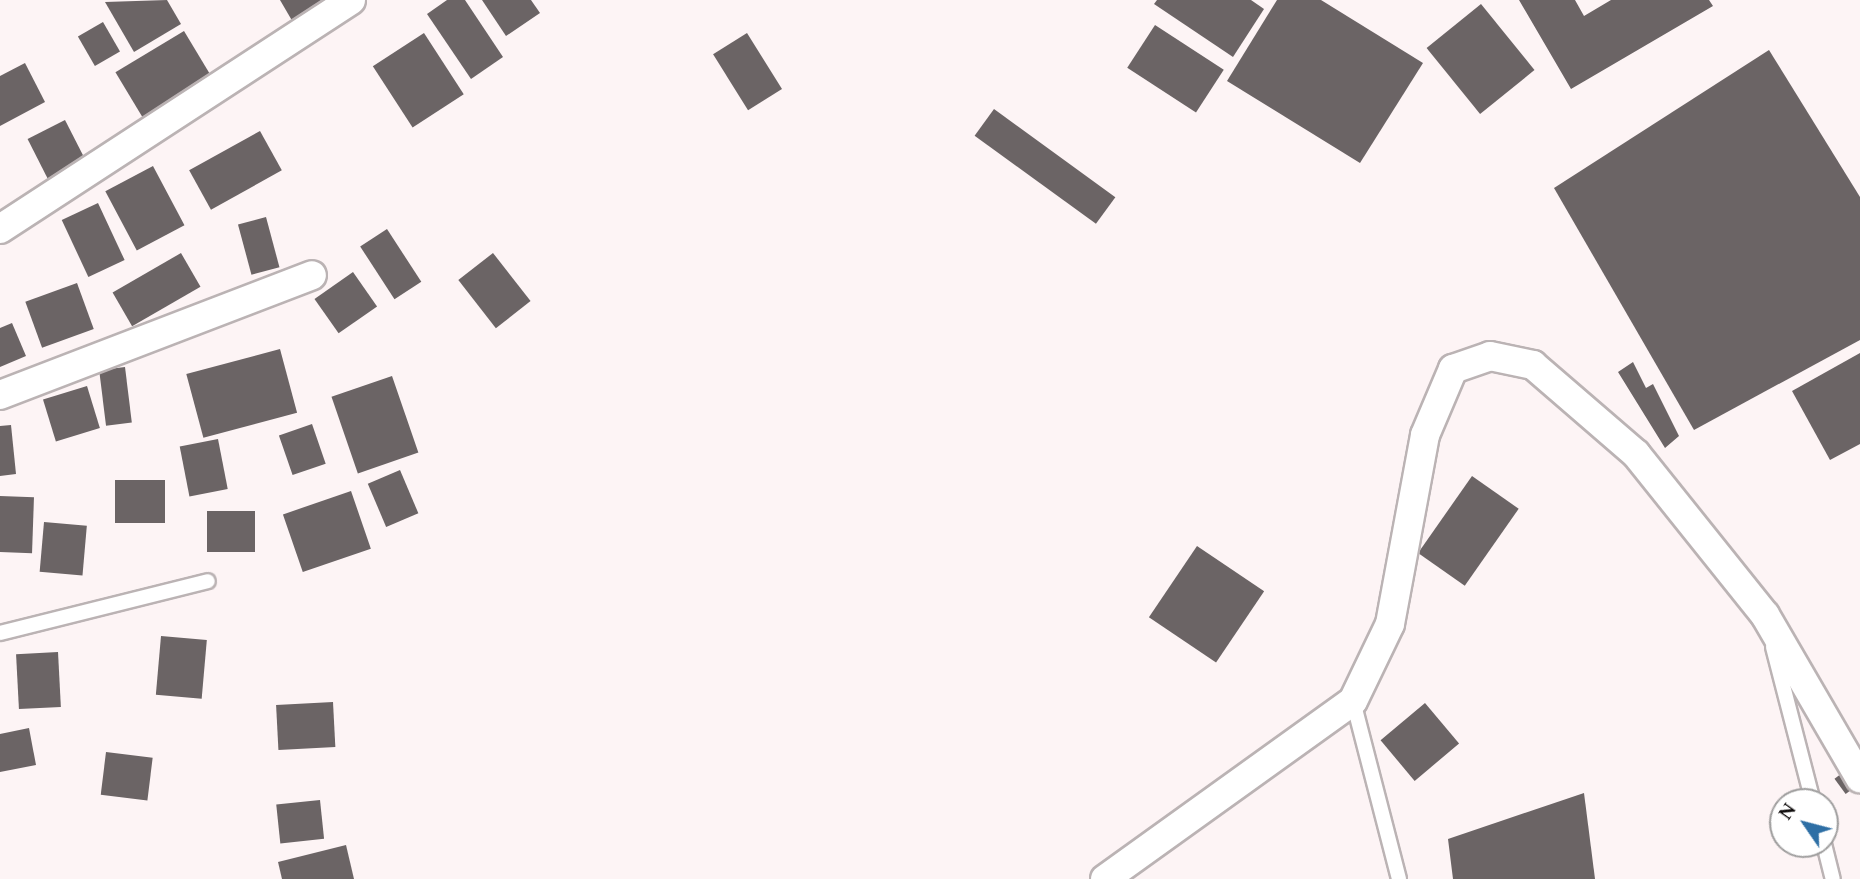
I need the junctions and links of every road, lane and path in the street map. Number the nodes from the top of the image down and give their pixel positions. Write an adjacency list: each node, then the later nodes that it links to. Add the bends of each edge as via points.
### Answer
1 (351, 0): 2 (street)
2 (0, 229)
3 (312, 275): 4 (street)
4 (0, 395)
5 (208, 582): 7 (lane)
6 (1765, 615): 8 (street, via 1636,454 1533,365 1490,356 1453,369 1425,435 1390,624); 9 (street); 10 (lane)
7 (0, 633)
8 (1353, 701): 12 (street); 13 (lane)
9 (1860, 778)
10 (1809, 788)
11 (1828, 858): 14 (lane)
12 (1105, 879)
13 (1399, 879)
14 (1833, 879)

